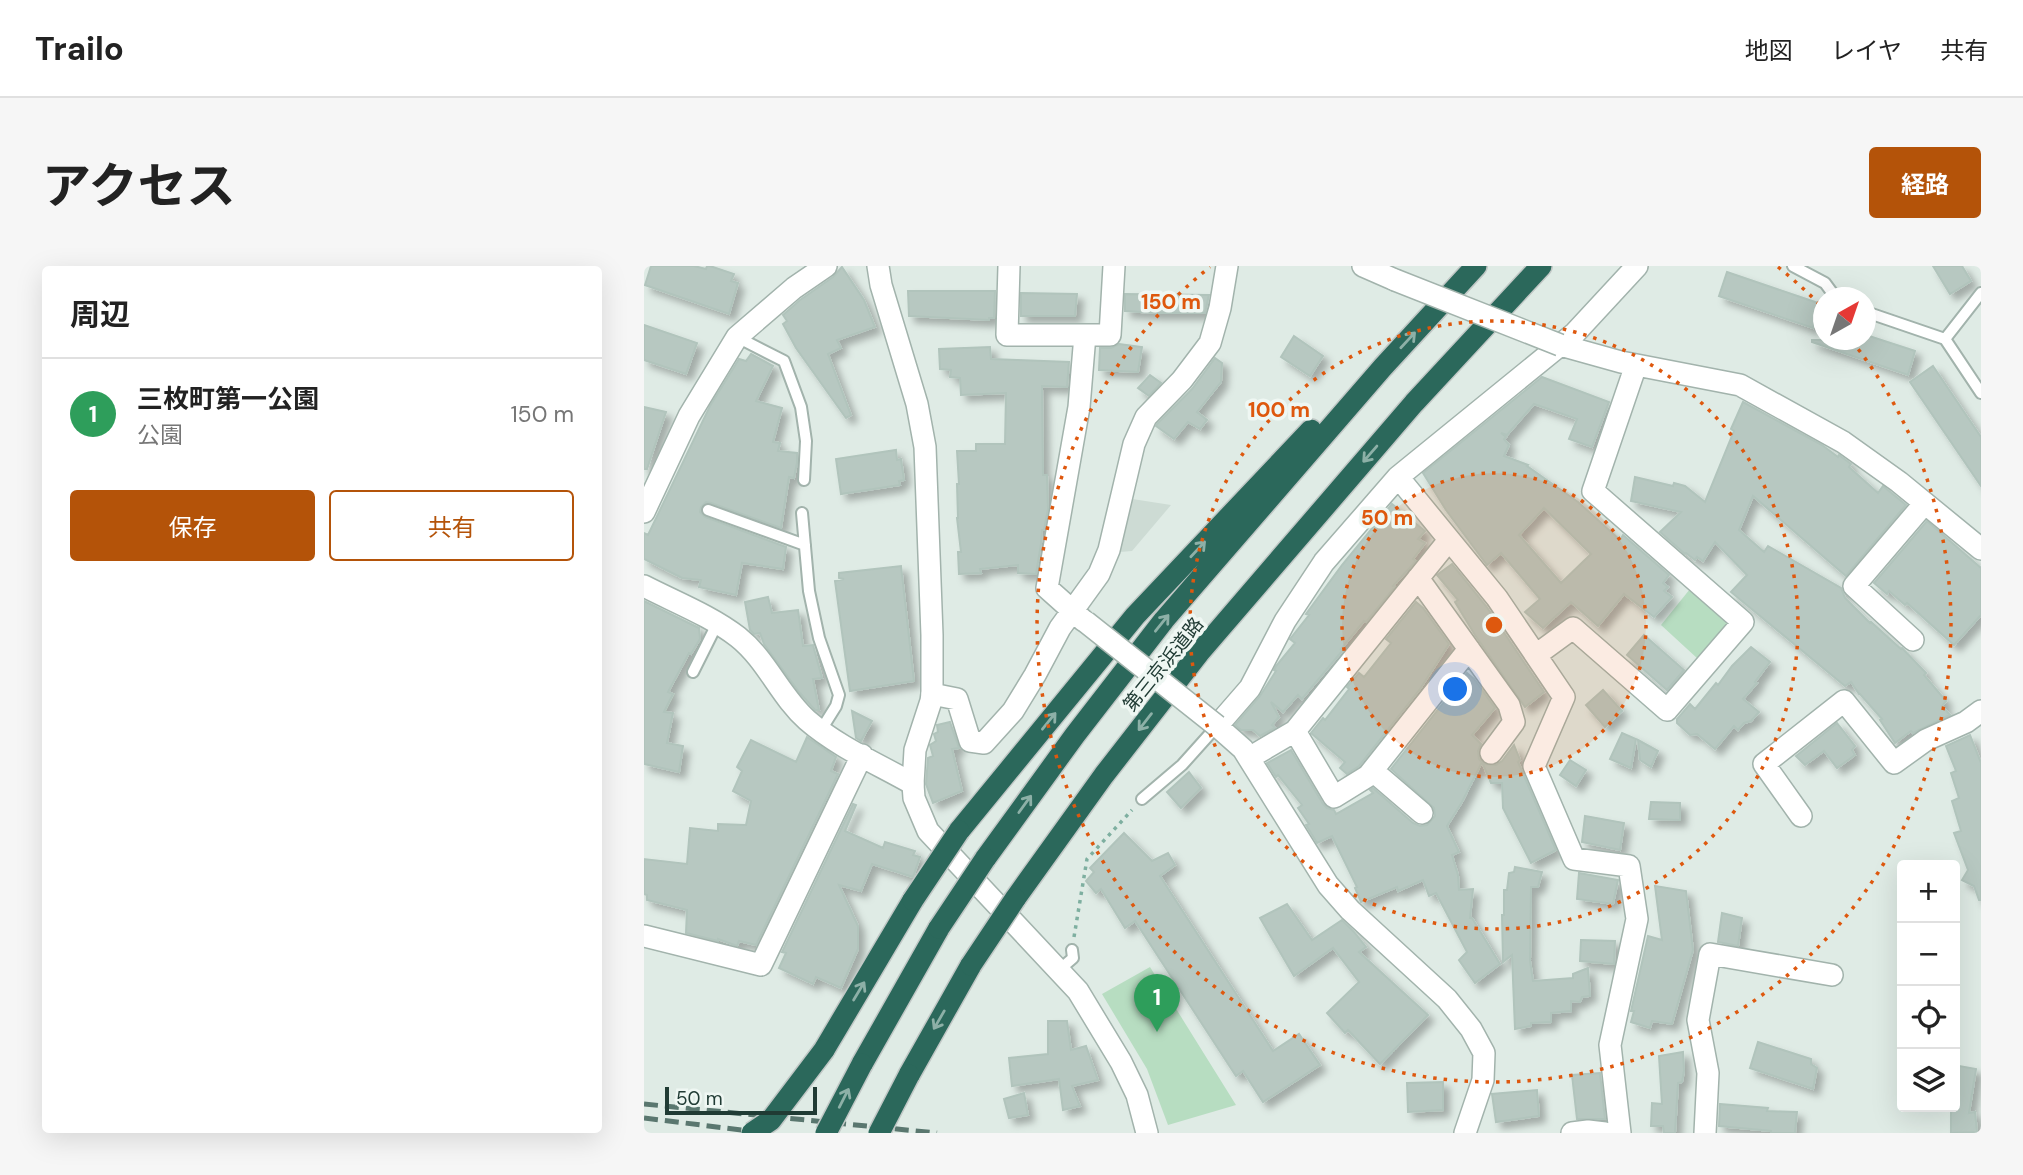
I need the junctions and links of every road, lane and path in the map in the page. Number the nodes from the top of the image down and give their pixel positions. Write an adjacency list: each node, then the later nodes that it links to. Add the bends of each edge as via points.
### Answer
1 (825, 266): 15 (street)
2 (878, 266): 38 (street, via 925,447)
3 (1009, 266): 14 (street, via 1007,335)
4 (1114, 266): 14 (street, via 1110,335)
5 (1227, 266): 32 (street, via 1210,343 1146,418 1133,444 1109,550)
6 (1363, 266): 17 (street, bridge)
7 (1476, 266): 19 (highway, 第三京浜道路, one-way to 7)
8 (1541, 266): 57 (highway, 第三京浜道路, one-way to 57, bridge, via 1414,403 1199,653 1104,775 971,965)
9 (1637, 266): 17 (street)
10 (1793, 266): 11 (lane)
11 (1828, 287)
12 (1981, 293): 16 (lane)
13 (1876, 315): 16 (lane)
14 (1085, 335): 32 (street, via 1079,407 1047,588)
15 (737, 337): 22 (lane, via 784,361 801,407 806,441); 25 (street, via 689,416)
16 (1945, 339): 20 (lane)
17 (1560, 345): 18 (street); 21 (street)
18 (1636, 365): 23 (street, via 1740,385 1843,442); 36 (street, via 1594,491 1743,622 1667,710 1573,628)
19 (1383, 367): 55 (highway, one-way to 19, bridge, via 771,1119 824,1050 959,831 1135,616 1317,423); 56 (highway, 第三京浜道路, one-way to 19, bridge, via 939,929 1075,735 1164,620)
20 (1981, 393)
21 (1398, 477): 27 (street); 40 (street, via 1324,562 1285,621 1250,688)
22 (804, 480)
23 (1925, 503): 29 (street); 34 (street, via 1854,586)
24 (708, 510): 28 (lane)
25 (644, 512)
26 (802, 513): 28 (lane)
27 (1449, 540): 30 (street); 36 (street)
28 (805, 545): 41 (lane, via 819,638 839,695)
29 (1981, 549)
30 (1418, 578): 35 (street); 42 (street)
31 (644, 586): 33 (street)
32 (1079, 617): 38 (street, via 1060,628 1013,711 984,743 970,741 957,699); 40 (street, bridge)
33 (716, 624): 37 (lane); 41 (street, via 758,656 806,719)
34 (1913, 640)
35 (1469, 649): 43 (street, via 1509,705 1514,722); 46 (street)
36 (1536, 655): 62 (street, via 1564,696 1534,766 1574,859 1629,866 1637,919 1611,1045)
37 (693, 672)
38 (932, 694): 47 (street, via 915,750)
39 (1979, 718): 50 (street, via 1926,740 1894,763 1844,701 1764,764)
40 (1217, 726): 45 (street); 48 (lane, via 1182,765)
41 (821, 730): 44 (street)
42 (1295, 731): 45 (street); 46 (street, via 1334,797)
43 (1491, 753)
44 (862, 755): 47 (street); 51 (street, via 761,965)
45 (1249, 758): 59 (street, via 1328,885 1447,999 1471,1029 1484,1053 1483,1080)
46 (1373, 771): 49 (street)
47 (913, 784): 53 (street, via 928,831)
48 (1142, 799): 52 (path, via 1087,859)
49 (1422, 813)
50 (1801, 816)
51 (644, 936)
52 (1072, 950): 53 (lane, via 1073,958)
53 (1059, 970): 58 (street, via 1078,991 1121,1062 1137,1095)
54 (1832, 975): 63 (street, via 1710,954 1698,1020 1709,1073)
55 (752, 1133)
56 (826, 1133)
57 (879, 1133)
58 (1147, 1133)
59 (1465, 1133)
60 (1572, 1133): 61 (street)
61 (1605, 1133)
62 (1620, 1133)
63 (1705, 1133)

